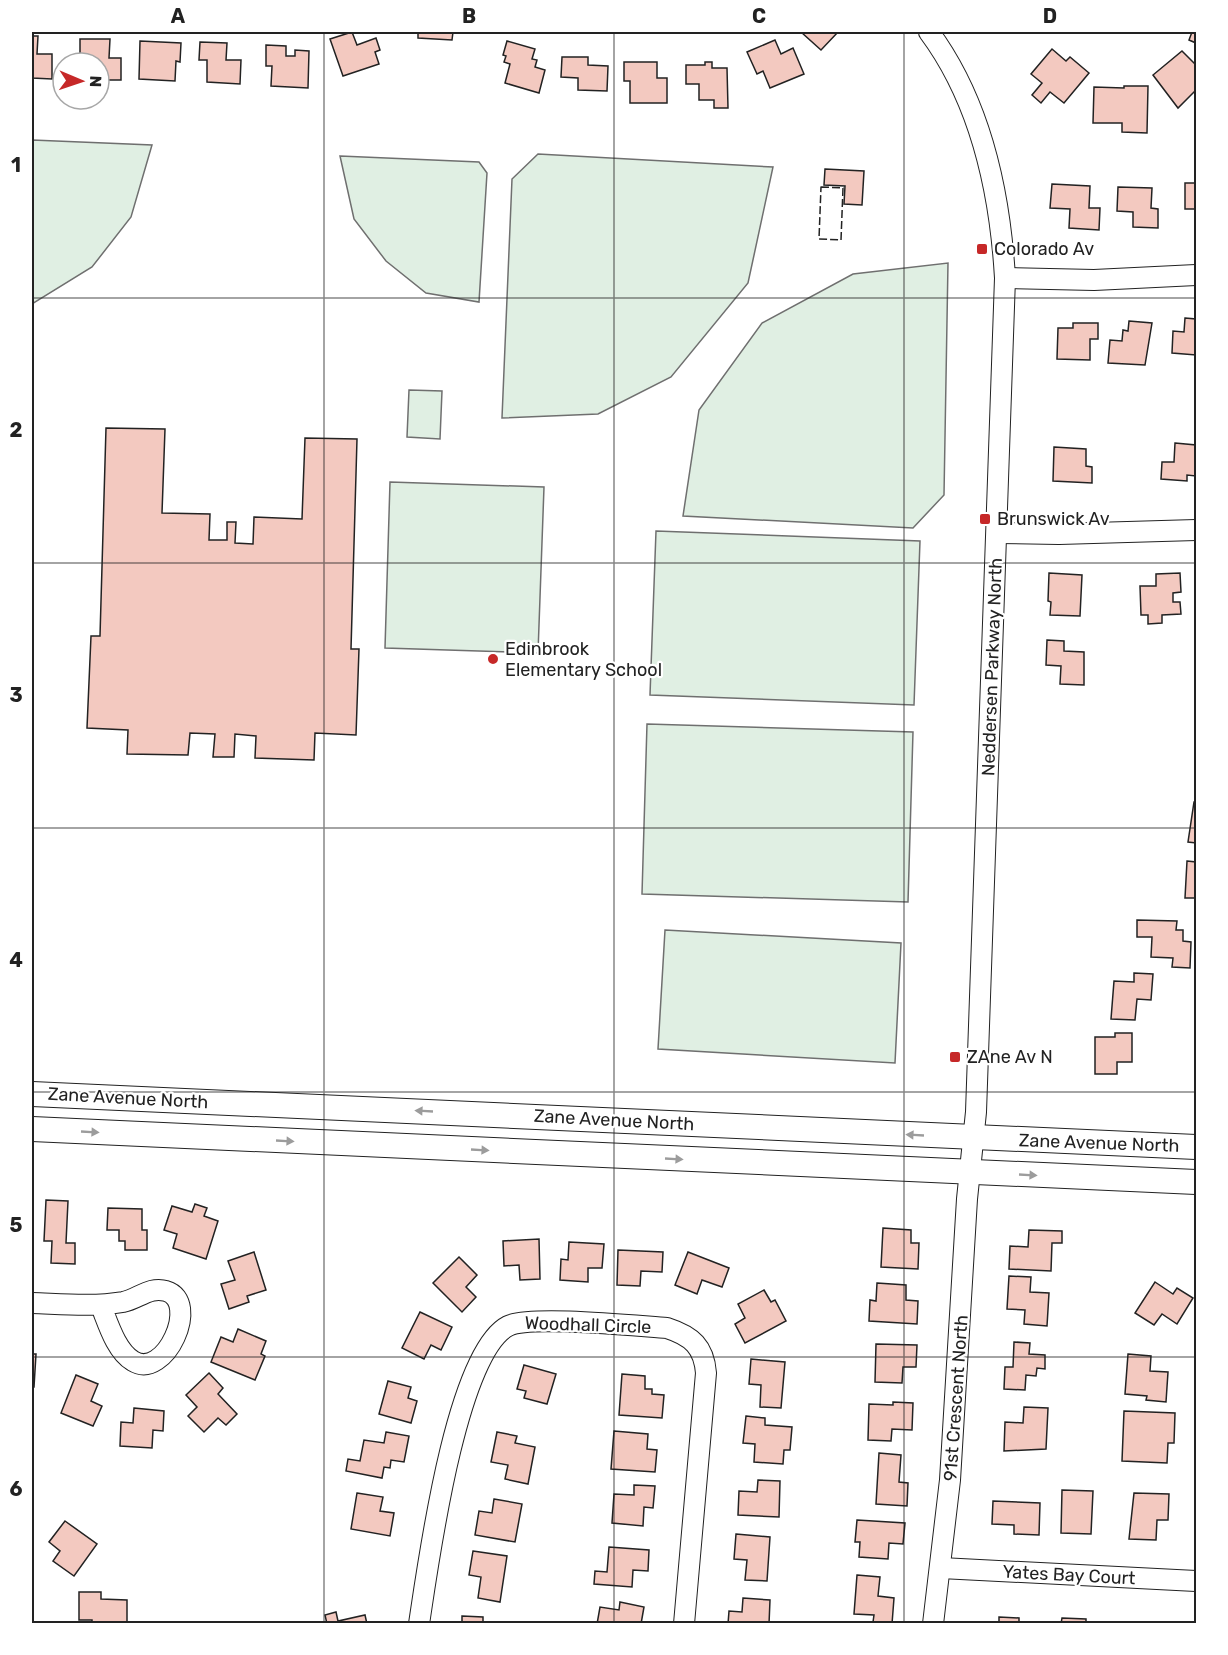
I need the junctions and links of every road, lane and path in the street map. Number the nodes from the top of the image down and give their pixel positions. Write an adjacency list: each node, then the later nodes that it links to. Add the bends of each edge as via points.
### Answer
1 (929, 32): 3 (street, Neddersen Parkway North, via 956,76 984,146 1000,216)
2 (1197, 275): 3 (street, via 1094,280)
3 (1005, 278): 5 (street, Neddersen Parkway North)
4 (1197, 530): 5 (street)
5 (997, 533): 8 (street, Neddersen Parkway North)
6 (32, 1094): 8 (main road, Zane Avenue North, one-way to 6)
7 (32, 1129): 10 (main road, Zane Avenue North, one-way to 10)
8 (974, 1138): 9 (main road, Zane Avenue North); 10 (street, Neddersen Parkway North)
9 (1197, 1147)
10 (969, 1172): 11 (main road, Zane Avenue North, one-way to 11); 14 (street, 91st Crescent North)
11 (1197, 1182)
12 (32, 1303): 13 (street)
13 (101, 1306)
14 (942, 1568): 15 (street, Yates Bay Court); 18 (street, 91st Crescent North)
15 (1197, 1581)
16 (419, 1623): 17 (street, Woodhall Circle, via 458,1414 489,1345 507,1326 531,1321 667,1328 697,1343 705,1357)
17 (684, 1623)
18 (933, 1623)

